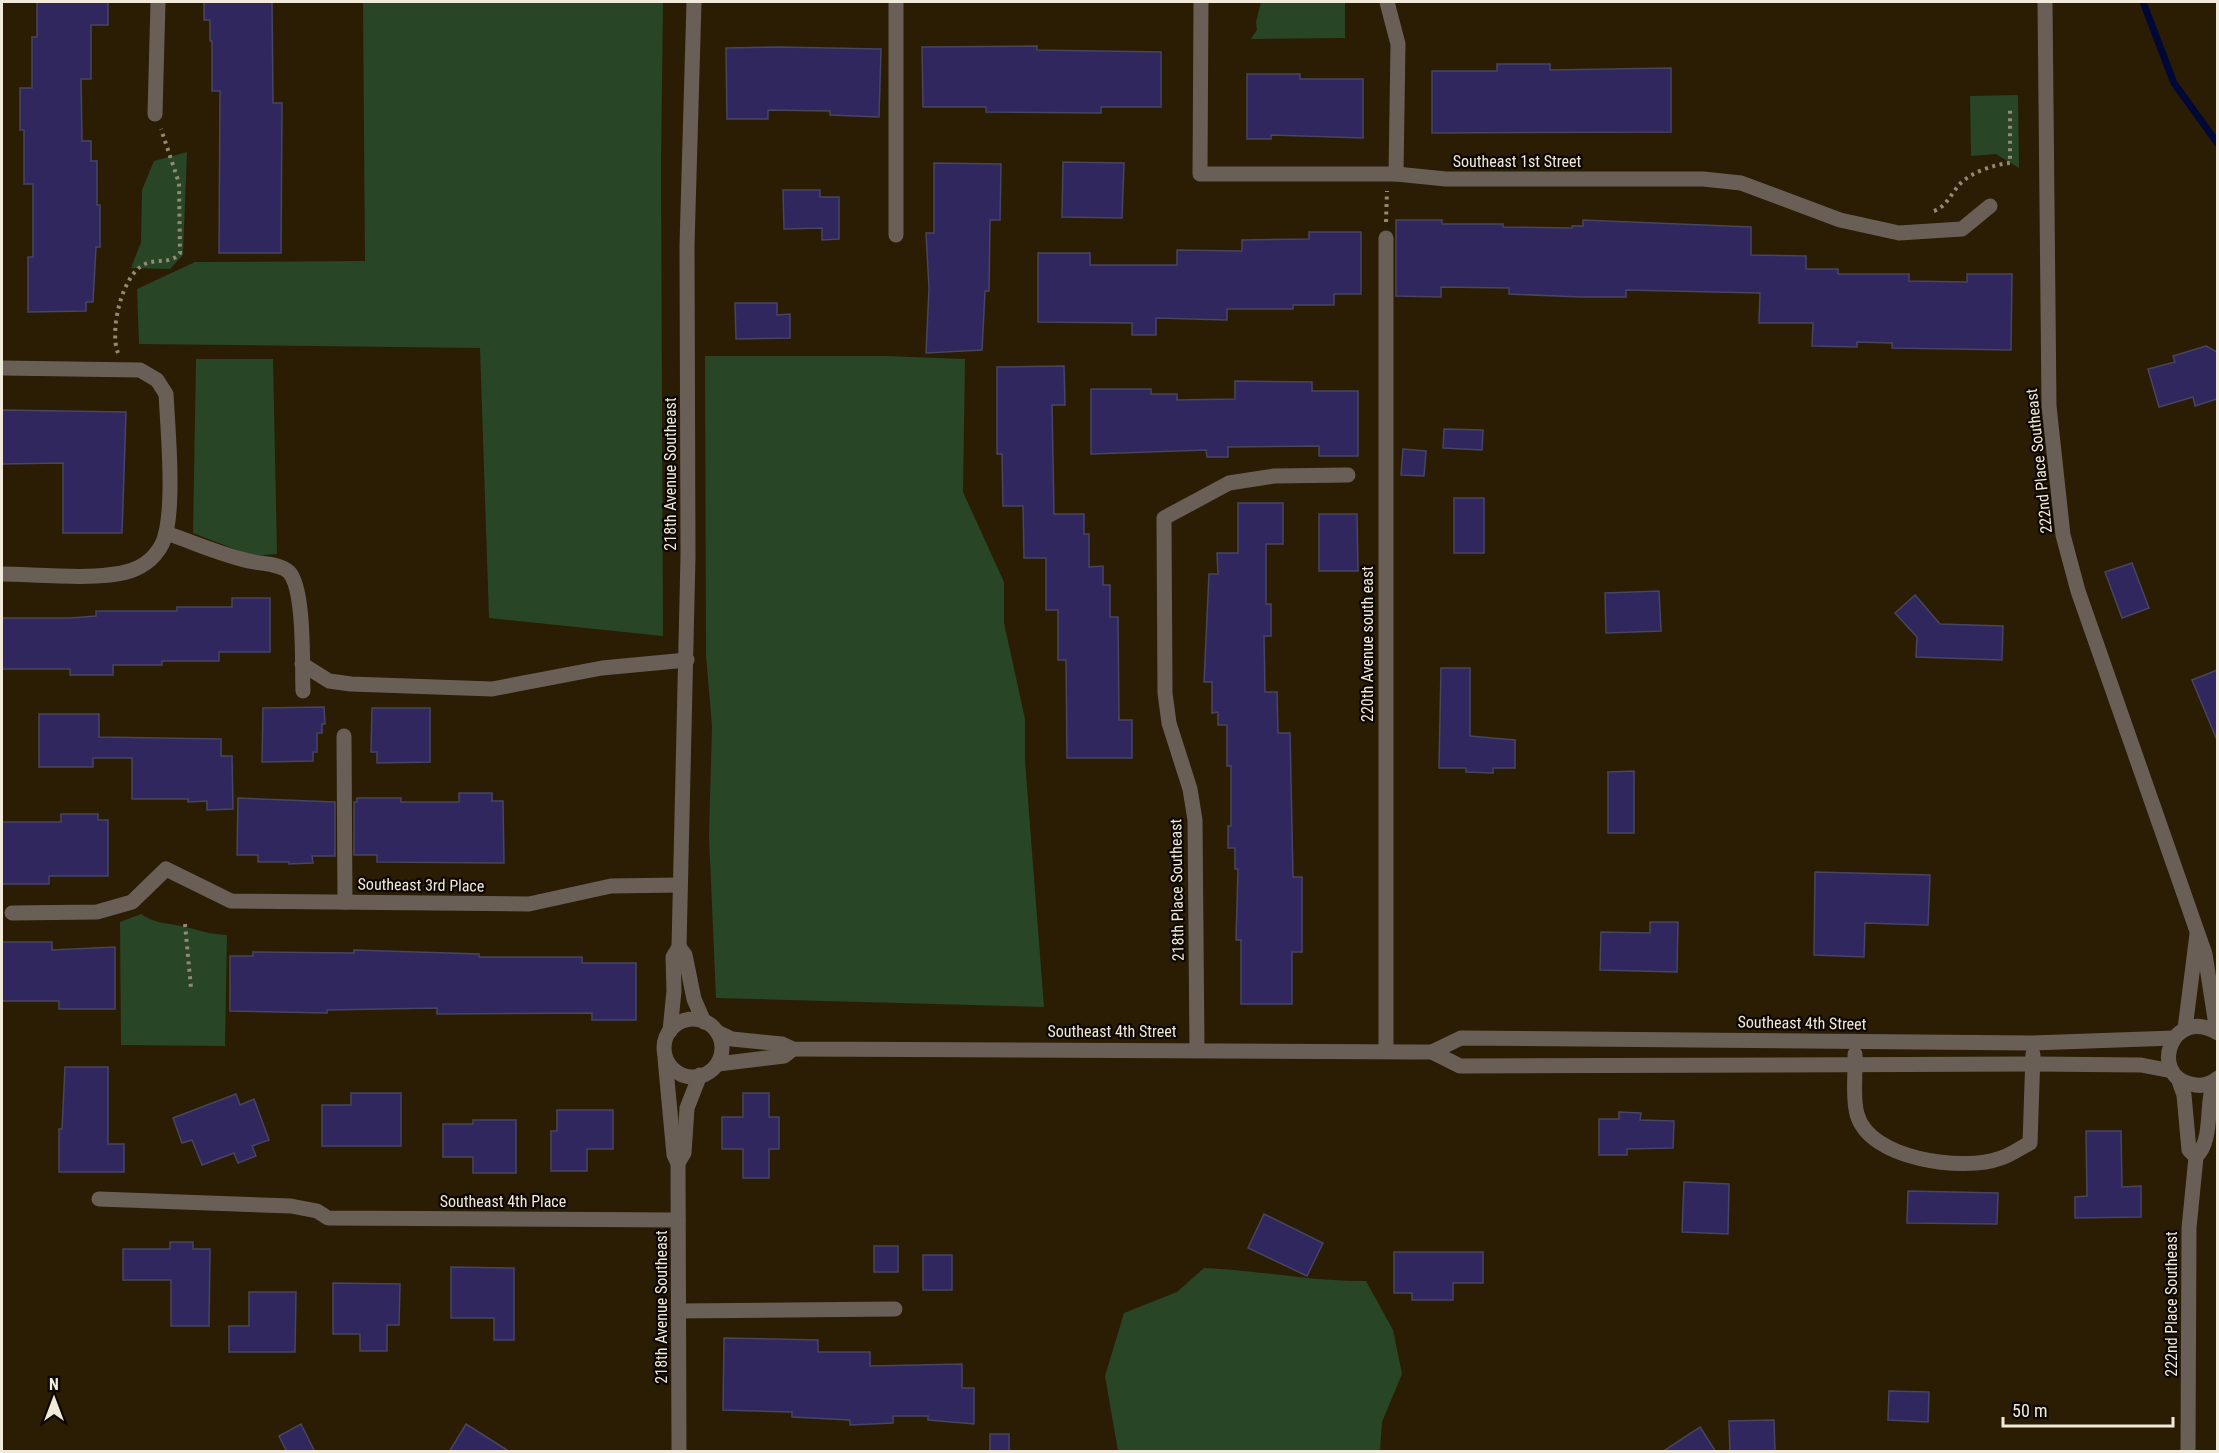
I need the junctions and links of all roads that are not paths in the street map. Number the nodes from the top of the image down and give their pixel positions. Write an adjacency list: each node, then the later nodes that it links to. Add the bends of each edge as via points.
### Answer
1 (158, 2): 7 (street)
2 (694, 2): 16 (street, 218th Avenue Southeast, via 687,245)
3 (896, 2): 10 (street)
4 (1200, 2): 8 (street, Southeast 1st Street, via 1200,174)
5 (1387, 2): 8 (street, via 1398,44)
6 (2045, 2): 23 (street, 222nd Place Southeast, via 2049,406 2063,535 2078,591)
7 (155, 114)
8 (1396, 174): 9 (street, Southeast 1st Street, via 1446,179 1703,179 1741,183 1840,220 1899,233 1962,229)
9 (1990, 206)
10 (896, 235)
11 (1386, 238): 34 (street, 220th Avenue south east)
12 (2, 368): 14 (street, via 140,370 157,380 166,394)
13 (1348, 476): 33 (street, 218th Place Southeast, via 1274,476 1229,483 1164,518 1168,723 1196,820)
14 (166, 533): 15 (street, via 155,557 134,570 103,575); 17 (street, via 223,556 276,565 288,571 297,595)
15 (2, 574)
16 (687, 660): 17 (street, via 602,668 492,689 351,684 329,681); 20 (street, 218th Avenue Southeast)
17 (302, 664): 18 (street)
18 (303, 691)
19 (344, 736): 21 (street)
20 (680, 885): 21 (street, Southeast 3rd Place, via 611,886 529,904); 24 (street, 218th Avenue Southeast)
21 (345, 902): 22 (street, Southeast 3rd Place, via 231,901 166,869 132,902 123,905 97,912)
22 (12, 913)
23 (2197, 931): 28 (street, 222nd Place Southeast, via 2205,954); 29 (street, 222nd Place Southeast)
24 (680, 947): 25 (street, 218th Avenue Southeast); 26 (street, 218th Avenue Southeast, via 673,957)
25 (704, 1022): 26 (street, via 689,1019); 27 (street)
26 (670, 1031): 36 (street, via 665,1040)
27 (717, 1032): 32 (street, Southeast 4th Street, via 732,1039 782,1044); 37 (street, via 722,1053)
28 (2217, 1032): 29 (street, Southeast 4th Street, via 2199,1026)
29 (2180, 1034): 31 (street, Southeast 4th Street); 40 (street, 222nd Place Southeast, via 2168,1054)
30 (1855, 1042): 31 (street, Southeast 4th Street); 35 (street, Southeast 4th Street, via 1461,1038); 38 (street)
31 (2032, 1043): 39 (street)
32 (793, 1049): 33 (street, Southeast 4th Street); 37 (street, Southeast 4th Street, via 784,1056)
33 (1197, 1049): 34 (street, Southeast 4th Street)
34 (1386, 1051): 35 (street, Southeast 4th Street)
35 (1432, 1052): 38 (street, Southeast 4th Street, via 1460,1066)
36 (665, 1058): 41 (street, via 678,1071); 44 (street, 218th Avenue Southeast)
37 (718, 1064): 41 (street)
38 (1856, 1064): 39 (street, Southeast 4th Street); 39 (street, via 1857,1115 1870,1137 1916,1158 1959,1163 2000,1159 2030,1143)
39 (2033, 1064): 40 (street, Southeast 4th Street, via 2142,1065)
40 (2175, 1074): 42 (street, Southeast 4th Street, via 2195,1085); 43 (street, 222nd Place Southeast, via 2184,1095 2188,1150)
41 (700, 1075): 44 (street, 218th Avenue Southeast, via 687,1108 684,1153)
42 (2216, 1080): 43 (street, 222nd Place Southeast, via 2209,1094 2203,1150)
43 (2196, 1157): 50 (street, 222nd Place Southeast, via 2189,1228)
44 (678, 1163): 46 (street, 218th Avenue Southeast)
45 (99, 1199): 46 (street, Southeast 4th Place, via 300,1206 328,1218)
46 (678, 1220): 48 (street, 218th Avenue Southeast)
47 (895, 1309): 48 (street)
48 (679, 1311): 49 (street, 218th Avenue Southeast)
49 (679, 1452)
50 (2188, 1452)

